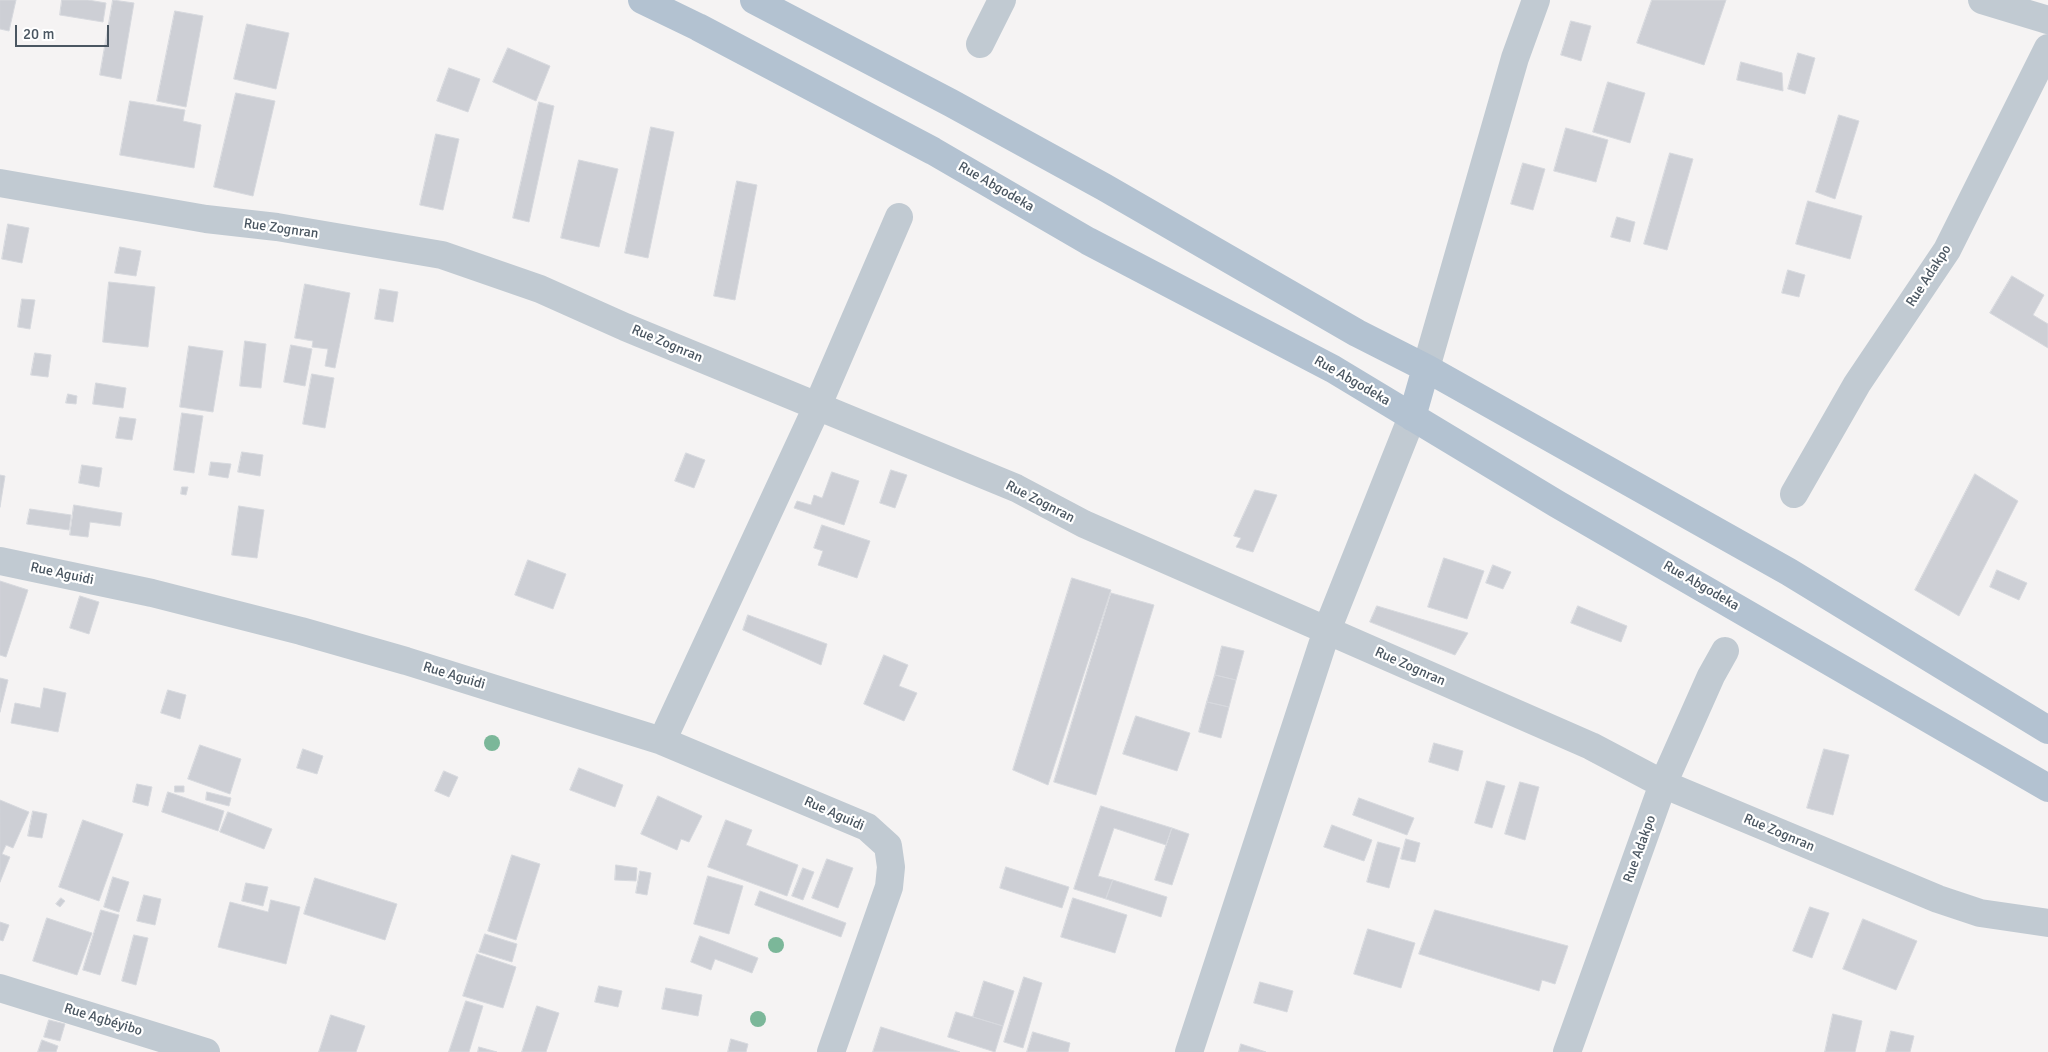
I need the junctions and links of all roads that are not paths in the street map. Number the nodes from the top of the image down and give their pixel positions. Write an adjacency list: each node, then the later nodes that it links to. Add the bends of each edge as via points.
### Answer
1 (642, 0): 13 (main road, Rue Abgodeka, via 934,151 1088,240 1333,369)
2 (754, 0): 11 (main road, via 960,107 1357,333)
3 (1002, 0): 7 (street)
4 (1536, 0): 11 (street, via 1515,58)
5 (1982, 0): 6 (street)
6 (2048, 20)
7 (980, 44)
8 (2048, 48): 14 (street, Rue Adakpo, via 1947,250 1857,384)
9 (0, 183): 12 (street, Rue Zognran, via 442,255 540,289)
10 (899, 217): 12 (street)
11 (1426, 368): 13 (main road); 18 (main road, via 1789,572)
12 (817, 407): 16 (street, Rue Zognran, via 1016,488 1084,524); 19 (street)
13 (1412, 416): 16 (street); 21 (main road, Rue Abgodeka, via 1557,504)
14 (1794, 494)
15 (0, 561): 19 (street, Rue Aguidi, via 152,593 301,630)
16 (1326, 630): 20 (street, Rue Zognran, via 1591,746); 26 (street)
17 (1724, 651): 20 (street, Rue Adakpo)
18 (2048, 730)
19 (662, 741): 25 (street, Rue Aguidi, via 867,827 888,846 889,887)
20 (1663, 784): 22 (street, Rue Zognran, via 1938,899 1980,913); 27 (street, Rue Adakpo)
21 (2048, 788)
22 (2048, 923)
23 (0, 988): 24 (street, Rue Agbéyibo)
24 (206, 1052)
25 (831, 1052)
26 (1189, 1052)
27 (1567, 1052)

